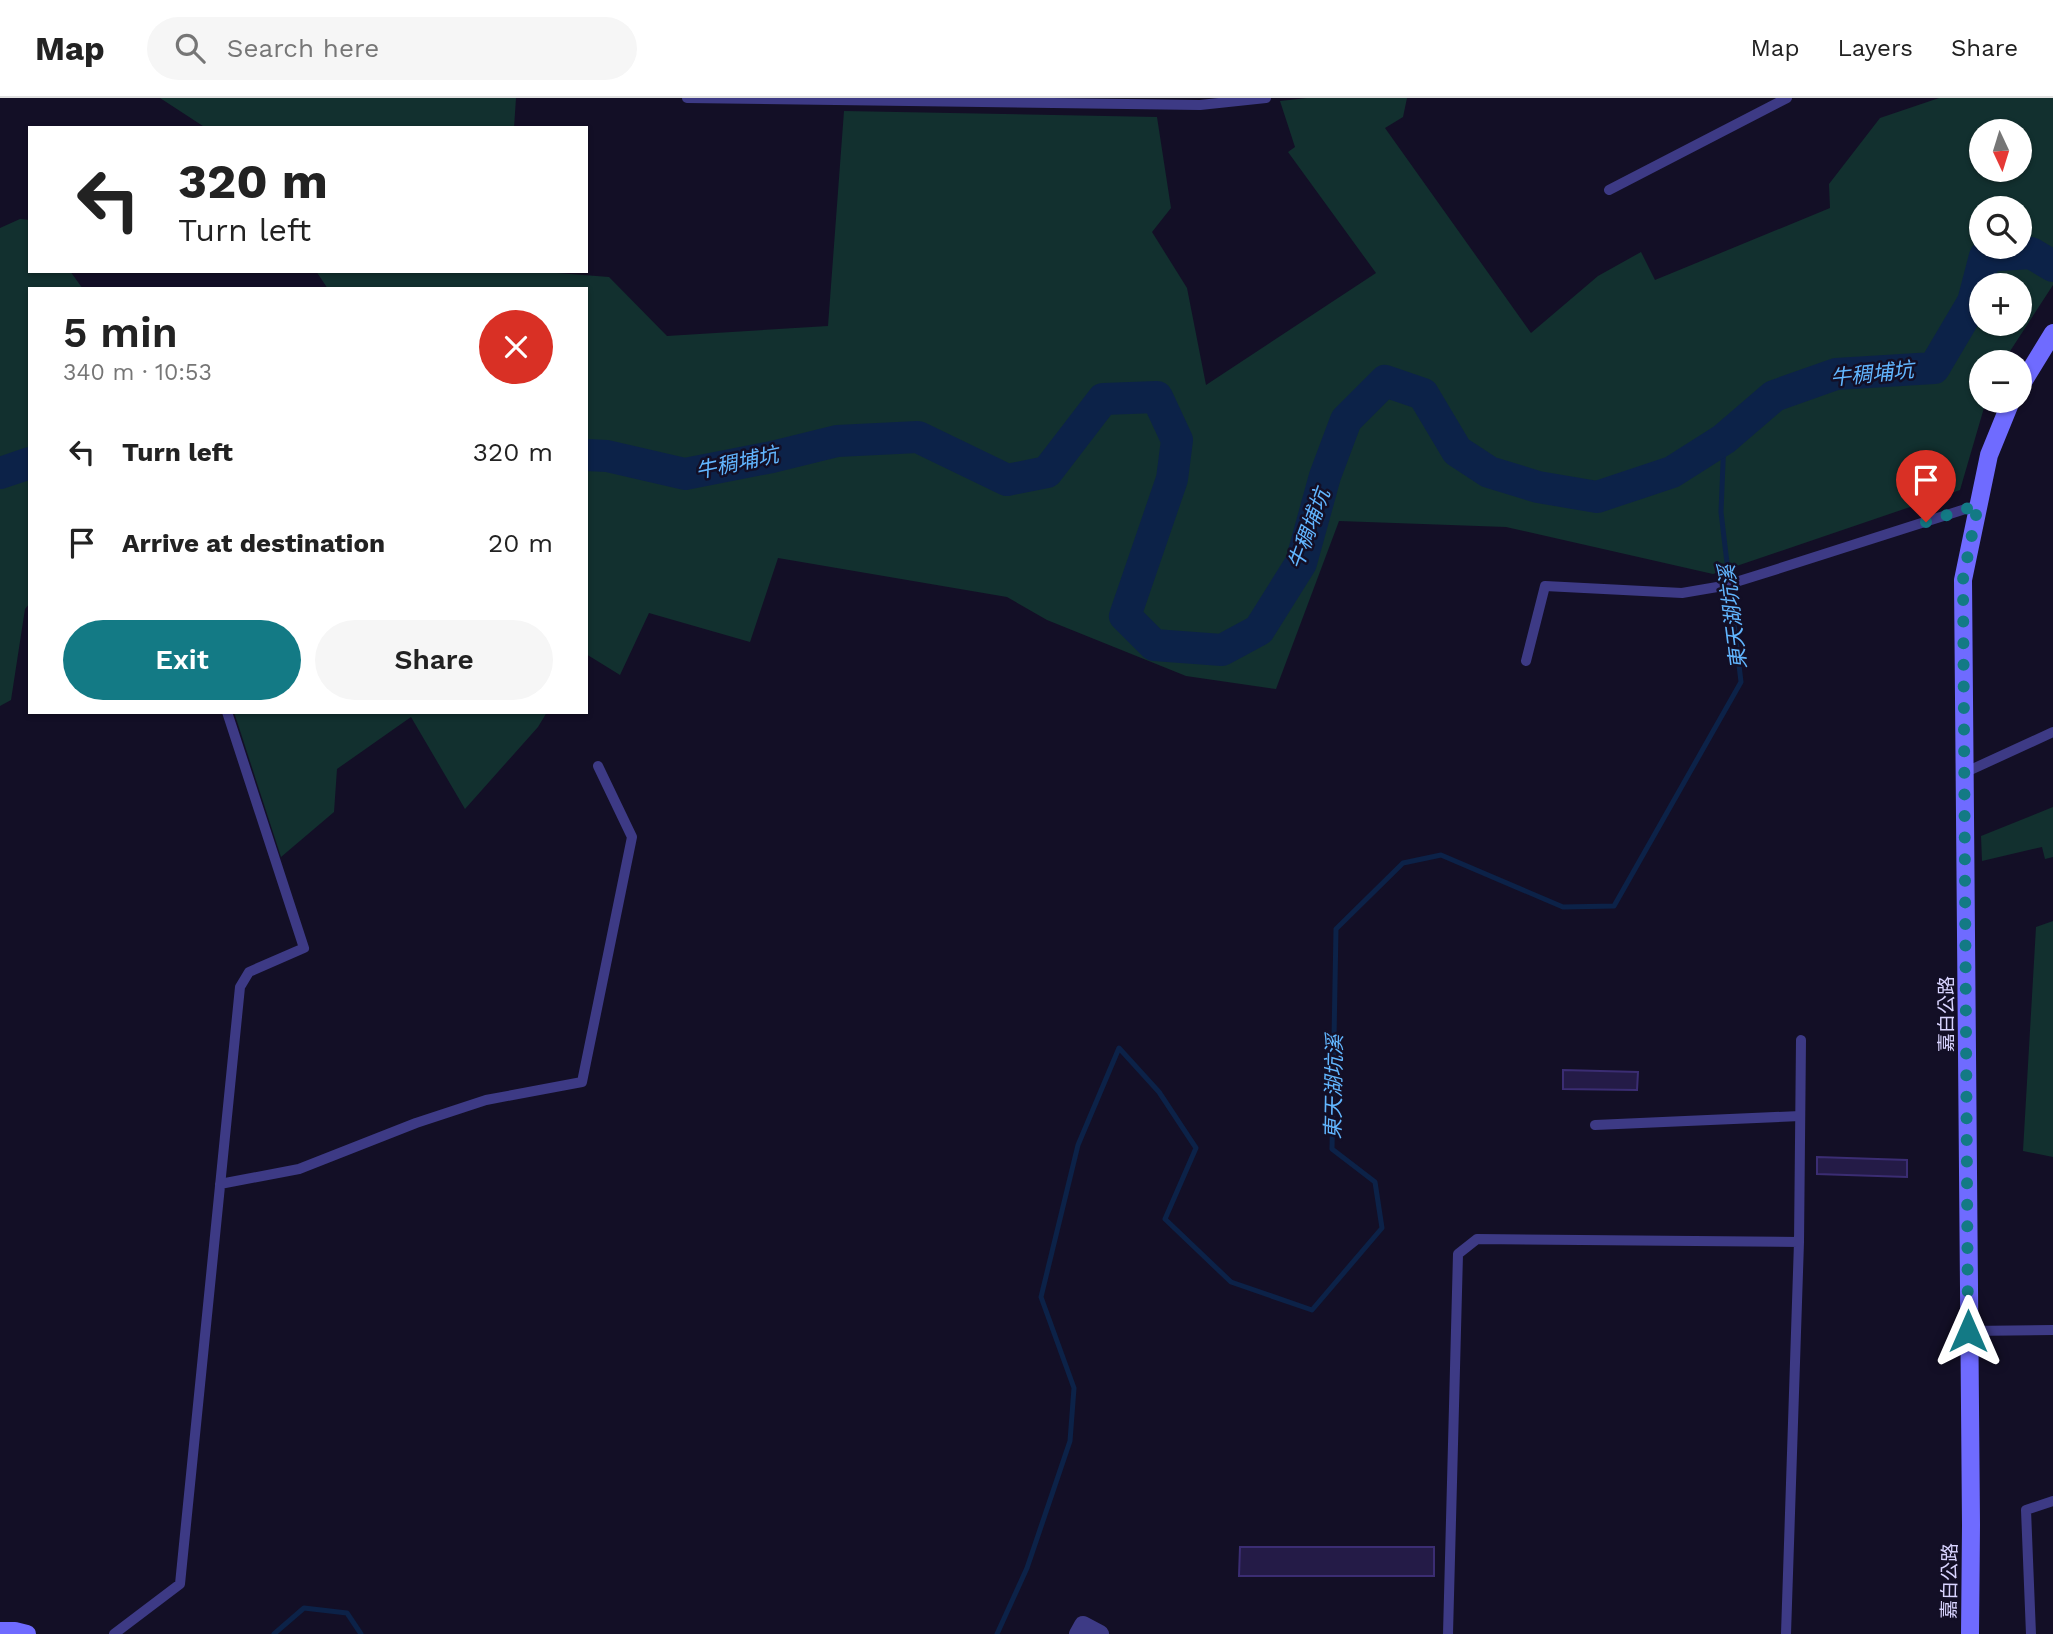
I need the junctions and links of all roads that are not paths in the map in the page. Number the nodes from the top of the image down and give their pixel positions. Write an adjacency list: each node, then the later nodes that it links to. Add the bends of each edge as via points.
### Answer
1 (687, 98): 4 (lane)
2 (1266, 98): 5 (lane)
3 (1787, 98): 6 (lane)
4 (741, 99): 5 (lane)
5 (1199, 102)
6 (1609, 190)
7 (2053, 333): 8 (main road)
8 (2032, 367)
9 (2006, 413): 10 (main road, 嘉白公路, via 1989,455)
10 (1978, 505): 11 (lane, via 1723,586 1682,593 1545,586); 15 (main road, 嘉白公路, via 1963,579)
11 (1526, 661)
12 (228, 714): 19 (lane, via 304,948 249,972 240,987)
13 (2053, 732): 15 (lane)
14 (597, 766): 19 (lane, via 632,837 582,1082 486,1100 299,1169)
15 (1966, 772): 22 (main road, 嘉白公路)
16 (1801, 1040): 17 (lane)
17 (1800, 1116): 18 (lane); 20 (lane)
18 (1595, 1125)
19 (220, 1184): 26 (lane, via 180,1584)
20 (1799, 1242): 29 (lane, via 1477,1239 1458,1254); 30 (lane)
21 (2053, 1330): 22 (lane)
22 (1968, 1331): 31 (main road, 嘉白公路)
23 (2053, 1501): 32 (lane, via 2026,1510)
24 (0, 1631): 25 (main road)
25 (27, 1634)
26 (114, 1634)
27 (1078, 1634): 28 (street, via 1083,1625)
28 (1100, 1634)
29 (1448, 1634)
30 (1786, 1634)
31 (1970, 1634)
32 (2031, 1634)

